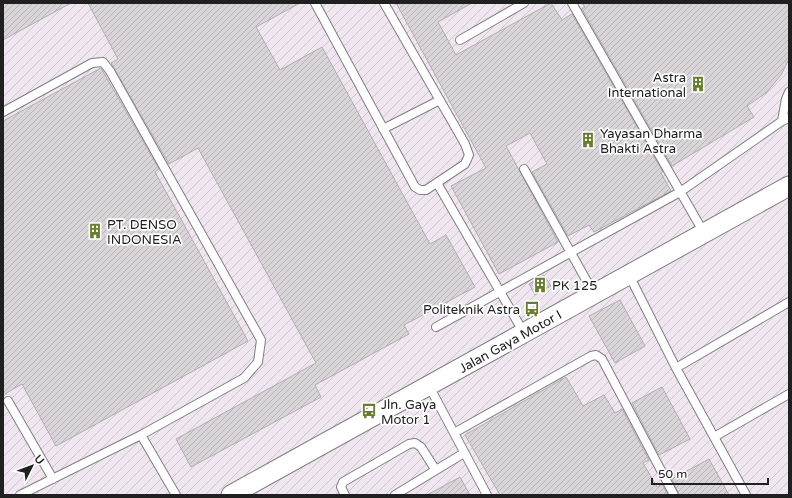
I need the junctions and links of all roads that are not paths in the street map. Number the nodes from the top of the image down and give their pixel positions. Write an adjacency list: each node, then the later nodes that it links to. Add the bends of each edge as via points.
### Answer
1 (315, 3): 10 (lane)
2 (384, 3): 7 (lane)
3 (524, 3): 5 (lane)
4 (572, 3): 14 (lane)
5 (460, 40)
6 (789, 92): 9 (lane, via 786,99)
7 (440, 100): 10 (lane); 12 (lane, via 469,155 465,164)
8 (3, 112): 28 (lane, via 92,62 103,62 261,340 258,362 244,378)
9 (786, 119): 14 (lane)
10 (383, 129): 12 (lane, via 415,187 426,190)
11 (524, 169): 16 (lane)
12 (436, 183): 18 (lane)
13 (789, 186): 15 (street, Jalan Gaya Motor I)
14 (680, 192): 15 (lane); 16 (lane)
15 (704, 234): 17 (street, Jalan Gaya Motor I)
16 (572, 252): 18 (lane); 19 (lane)
17 (629, 275): 19 (street, Jalan Gaya Motor I); 23 (lane)
18 (500, 291): 21 (lane); 22 (lane)
19 (594, 294): 22 (street, Jalan Gaya Motor I)
20 (789, 302): 23 (lane)
21 (436, 327)
22 (524, 333): 24 (street, Jalan Gaya Motor I)
23 (676, 368): 29 (lane)
24 (429, 386): 27 (lane); 35 (street, Jalan Gaya Motor I)
25 (789, 394): 29 (lane)
26 (8, 401): 32 (lane)
27 (454, 433): 30 (lane); 39 (lane, via 596,355 602,359)
28 (141, 434): 32 (lane); 34 (lane)
29 (714, 437): 40 (lane)
30 (464, 453): 31 (lane); 38 (lane)
31 (435, 469): 36 (lane, via 421,447 415,443 408,444 345,480 341,487); 37 (lane)
32 (53, 479): 33 (lane)
33 (20, 495)
34 (176, 495)
35 (231, 495)
36 (345, 495)
37 (395, 495)
38 (487, 495)
39 (674, 495)
40 (746, 495)

